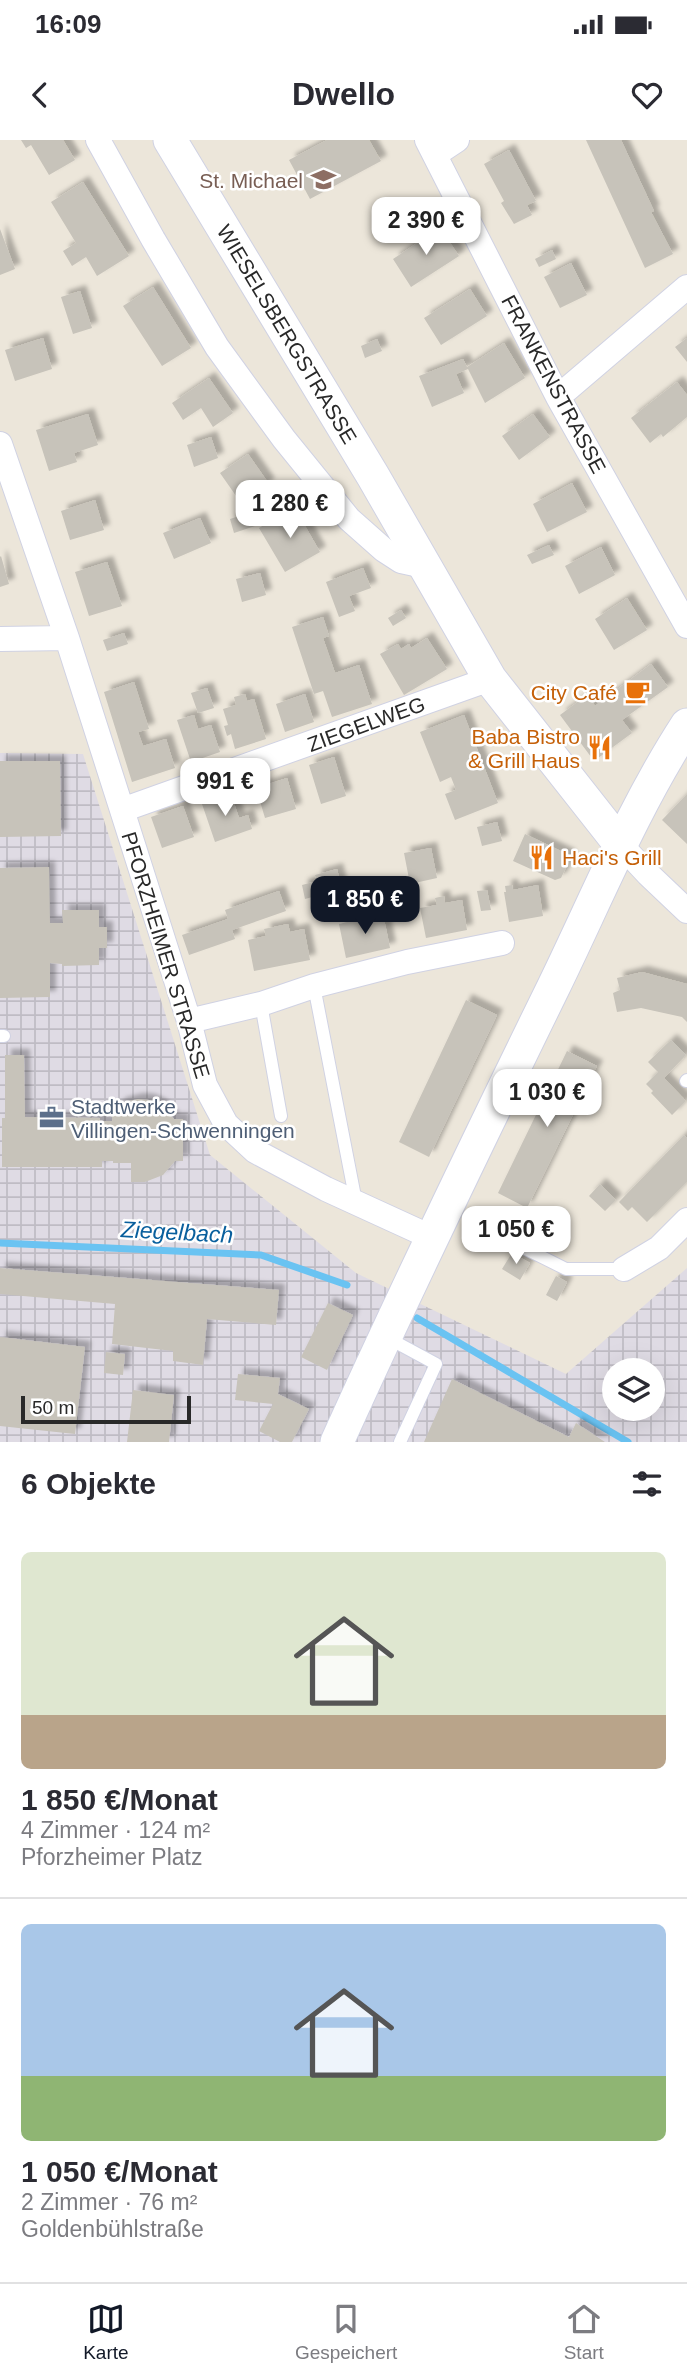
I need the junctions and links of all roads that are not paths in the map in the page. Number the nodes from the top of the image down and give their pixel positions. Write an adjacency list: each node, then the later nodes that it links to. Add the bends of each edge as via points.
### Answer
1 (98, 140): 8 (street, via 217,346 284,439 349,519 401,561)
2 (170, 140): 8 (street, WIESELSBERGSTRASSE)
3 (457, 140): 4 (street)
4 (431, 147): 6 (street, FRANKENSTRASSE)
5 (687, 287): 6 (street)
6 (558, 397): 9 (street, FRANKENSTRASSE)
7 (0, 444): 10 (street, PFORZHEIMER STRASSE)
8 (424, 566): 12 (street, WIESELSBERGSTRASSE)
9 (687, 626)
10 (67, 638): 11 (street); 14 (street, PFORZHEIMER STRASSE)
11 (0, 639)
12 (490, 679): 14 (street, ZIEGELWEG); 15 (street, WIESELSBERGSTRASSE)
13 (687, 725): 15 (street)
14 (122, 810): 20 (street, PFORZHEIMER STRASSE)
15 (620, 844): 16 (street); 25 (street)
16 (687, 911)
17 (502, 943): 18 (street)
18 (314, 986): 19 (street); 22 (lane)
19 (261, 1004): 20 (street); 21 (lane)
20 (189, 1021): 22 (street, PFORZHEIMER STRASSE, via 205,1085 226,1124 255,1151)
21 (282, 1116)
22 (356, 1202): 25 (street, PFORZHEIMER STRASSE)
23 (687, 1220): 26 (street, via 659,1248)
24 (486, 1229): 26 (lane, via 566,1269)
25 (433, 1238): 27 (street)
26 (624, 1269)
27 (385, 1336): 28 (street); 29 (lane, via 436,1364)
28 (337, 1442)
29 (400, 1442)

